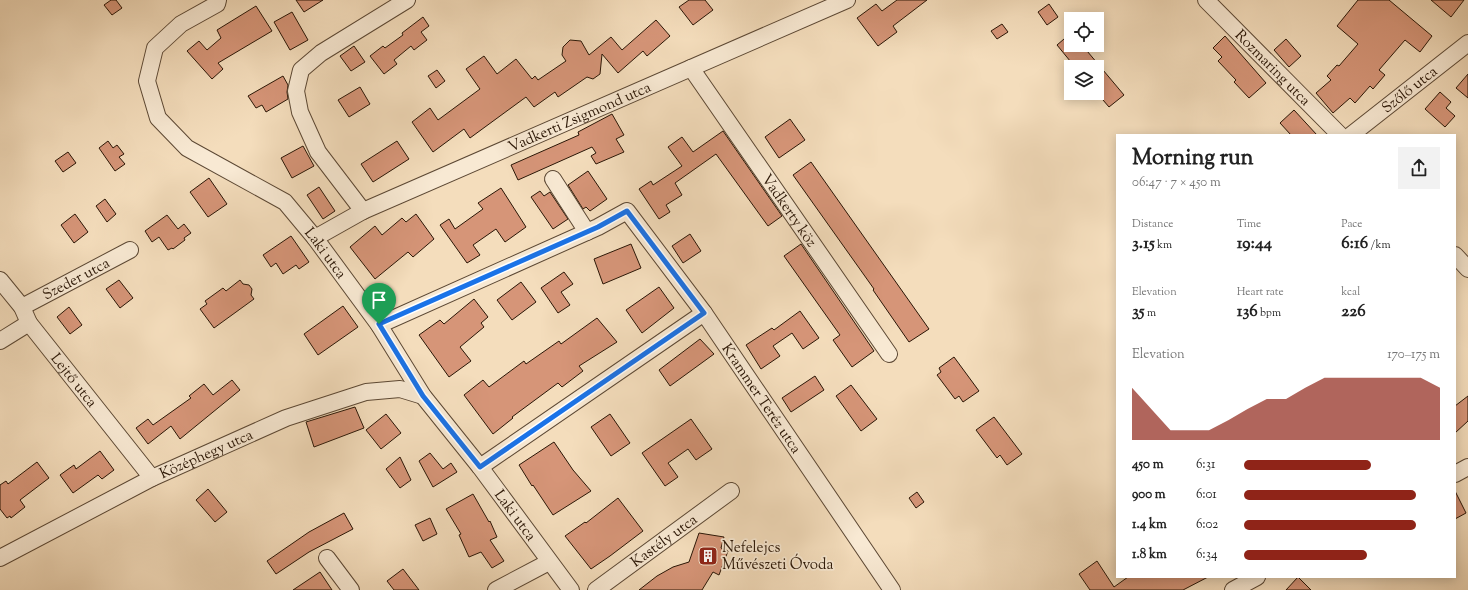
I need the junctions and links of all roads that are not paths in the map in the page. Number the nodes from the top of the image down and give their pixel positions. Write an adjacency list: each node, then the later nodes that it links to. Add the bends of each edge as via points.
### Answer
1 (408, 0): 10 (street, via 321,53 302,70 296,91 300,112 318,152)
2 (847, 0): 6 (street, Vadkerti Zsigmond utca)
3 (1206, 0): 7 (street, Rozmaring utca)
4 (220, 1): 12 (street, Laki utca, via 181,24 156,48 147,81 158,118 187,148 285,202)
5 (1468, 43): 8 (street, Szőlő utca)
6 (690, 68): 10 (street, Vadkerti Zsigmond utca); 22 (street, Vadkerty köz)
7 (1339, 134)
8 (1352, 134)
9 (553, 179): 11 (street)
10 (363, 211): 12 (street, Vadkerti Zsigmond utca)
11 (587, 232): 18 (street, Krammer Teréz utca, via 627,211); 20 (street)
12 (315, 238): 20 (street, Laki utca)
13 (130, 250): 17 (street, Szeder utca)
14 (1456, 256): 15 (street)
15 (1468, 269)
16 (0, 280): 17 (street, Lejtő utca)
17 (22, 307): 19 (street, Lejtő utca)
18 (704, 313): 24 (street); 37 (street, Krammer Teréz utca)
19 (29, 323): 21 (street); 27 (street, Lejtő utca)
20 (379, 324): 23 (street, Laki utca)
21 (0, 341)
22 (889, 354)
23 (423, 396): 24 (street, Laki utca); 27 (street, Középhegy utca, via 400,388 366,392 286,418)
24 (480, 467): 31 (street, Laki utca)
25 (1468, 467): 26 (street)
26 (1456, 473)
27 (152, 478): 29 (street, Középhegy utca)
28 (731, 491): 36 (street, Kastély utca)
29 (0, 558)
30 (327, 558): 33 (street)
31 (549, 562): 34 (street); 35 (street, Laki utca)
32 (1255, 578): 38 (street)
33 (350, 590)
34 (496, 590)
35 (571, 590)
36 (596, 590)
37 (892, 590)
38 (1233, 590)

